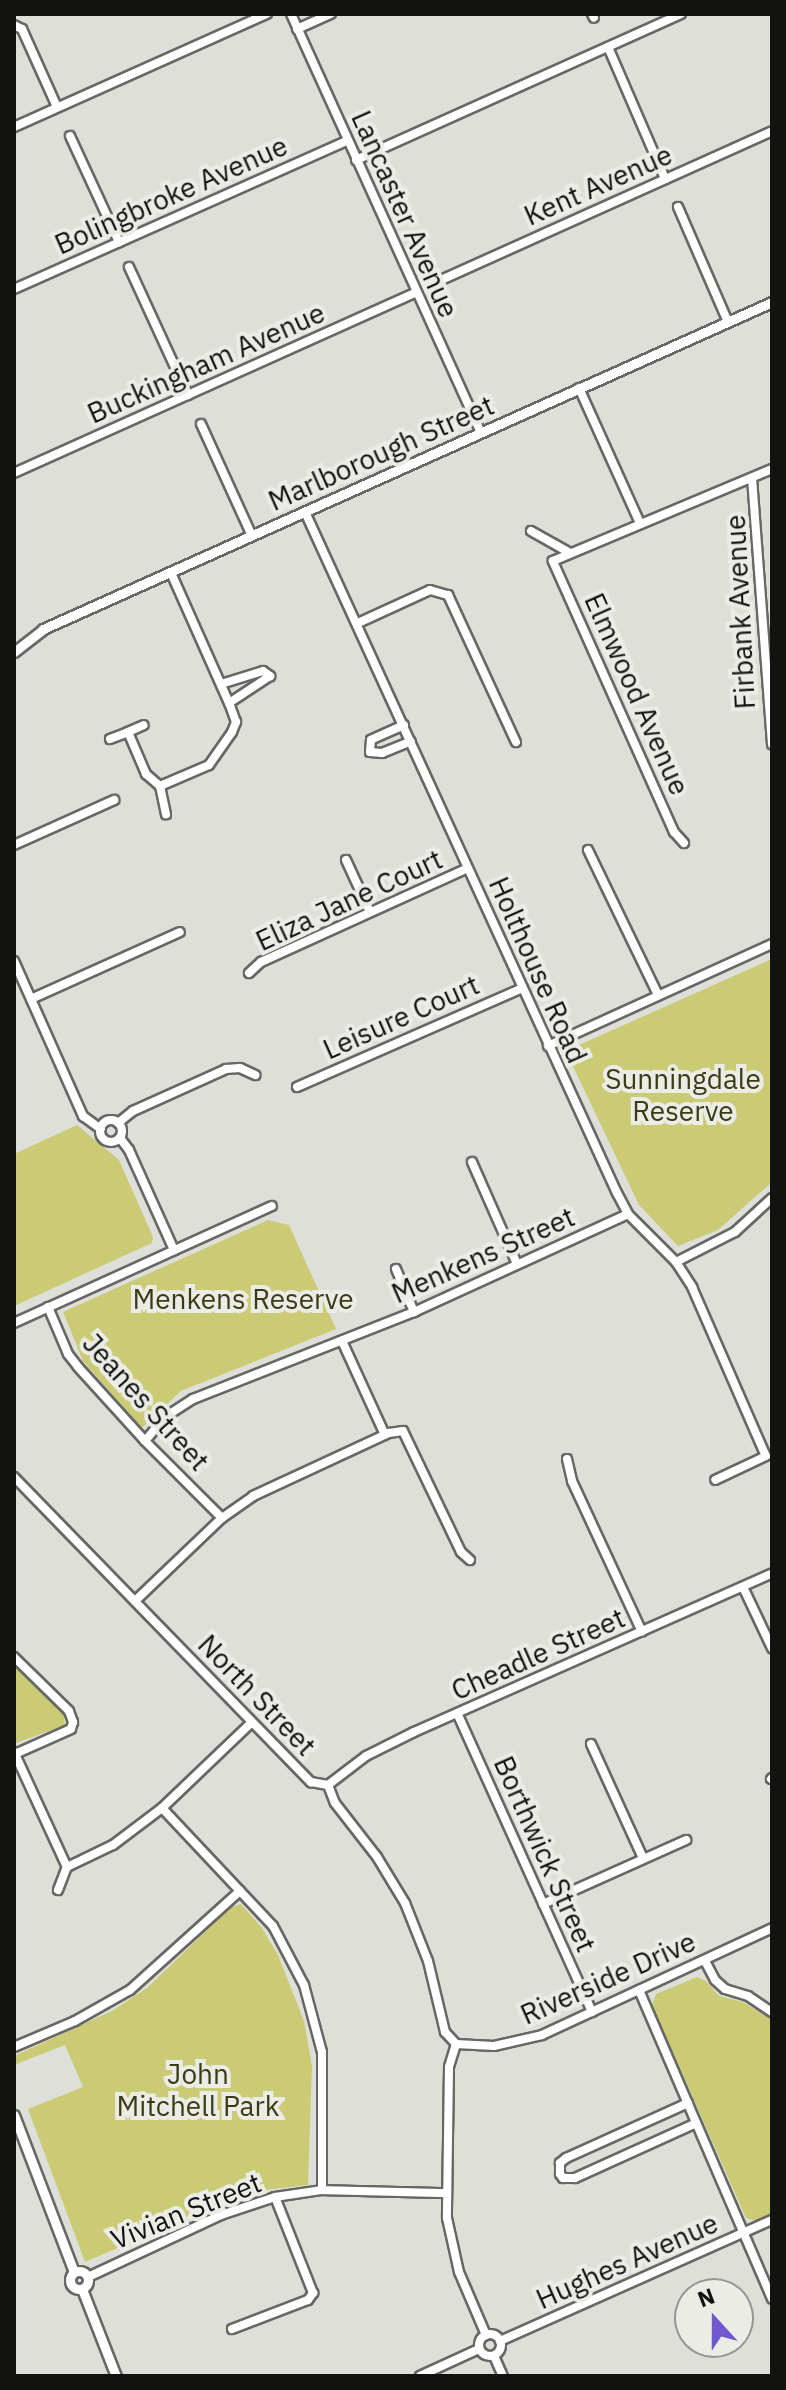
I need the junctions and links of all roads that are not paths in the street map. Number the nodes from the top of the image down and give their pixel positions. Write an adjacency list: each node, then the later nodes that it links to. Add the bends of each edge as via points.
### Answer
1 (267, 14): 8 (street)
2 (291, 14): 6 (street, Lancaster Avenue)
3 (331, 14): 6 (street)
4 (681, 14): 7 (street)
5 (14, 25): 8 (street, via 22,29)
6 (297, 29): 12 (street, Lancaster Avenue)
7 (608, 47): 13 (street); 14 (street)
8 (57, 107): 9 (street)
9 (14, 127)
10 (772, 131): 14 (street, Kent Avenue)
11 (70, 136): 16 (street)
12 (347, 141): 13 (street, Lancaster Avenue); 16 (street, Bolingbroke Avenue)
13 (356, 160): 20 (street, Lancaster Avenue)
14 (665, 179): 18 (street, Kent Avenue)
15 (678, 207): 22 (street)
16 (119, 242): 19 (street, Bolingbroke Avenue)
17 (129, 267): 24 (street)
18 (441, 280)
19 (14, 289)
20 (416, 292): 24 (street, Buckingham Avenue); 26 (street, Lancaster Avenue)
21 (772, 302): 22 (street, Marlborough Street)
22 (728, 322): 23 (street, Marlborough Street)
23 (579, 388): 26 (street, Marlborough Street); 31 (street)
24 (188, 395): 28 (street, Buckingham Avenue)
25 (201, 424): 33 (street)
26 (481, 432): 30 (street, Marlborough Street)
27 (772, 469): 29 (street)
28 (14, 473)
29 (752, 478): 31 (street); 46 (street, Firbank Avenue)
30 (305, 512): 33 (street, Marlborough Street); 36 (street, Holthouse Road)
31 (640, 523): 34 (street)
32 (531, 531): 34 (street)
33 (252, 536): 35 (street, Marlborough Street)
34 (570, 553): 50 (street, Elmwood Avenue, via 553,561 674,832)
35 (171, 573): 37 (street, Marlborough Street, via 43,629); 38 (street)
36 (358, 623): 41 (street, Holthouse Road); 45 (street, via 430,590 448,595)
37 (14, 652)
38 (221, 684): 39 (street); 39 (street, via 263,671 270,676)
39 (229, 703): 47 (street, via 236,722 209,765)
40 (144, 725): 42 (street)
41 (404, 725): 44 (street, Holthouse Road); 44 (street, via 371,740 370,752 382,753)
42 (128, 732): 43 (street); 47 (street, via 146,774)
43 (110, 739)
44 (411, 741): 54 (street, Holthouse Road)
45 (516, 742)
46 (772, 744)
47 (160, 786): 49 (street)
48 (114, 800): 51 (street)
49 (166, 814)
50 (684, 843)
51 (14, 845)
52 (588, 850): 61 (street)
53 (346, 860): 55 (street)
54 (468, 868): 55 (street, Eliza Jane Court); 60 (street, Holthouse Road)
55 (370, 912): 59 (street, Eliza Jane Court, via 261,962)
56 (180, 932): 62 (street)
57 (772, 944): 61 (street)
58 (14, 961): 62 (street)
59 (249, 973)
60 (522, 988): 63 (street, Holthouse Road); 65 (street, Leisure Court)
61 (658, 995): 63 (street)
62 (31, 999): 67 (street, via 83,1116)
63 (548, 1046): 72 (street, Holthouse Road)
64 (255, 1075): 66 (street, via 226,1069 133,1111)
65 (297, 1087)
66 (118, 1123): 67 (street, via 107,1121); 68 (street)
67 (101, 1129): 68 (street, via 105,1140)
68 (120, 1138): 73 (street)
69 (472, 1162): 75 (street)
70 (772, 1198): 74 (street, via 735,1232)
71 (272, 1206): 73 (street)
72 (628, 1214): 74 (street, Holthouse Road); 75 (street, Menkens Street)
73 (174, 1250): 77 (street)
74 (676, 1262): 85 (street, Holthouse Road, via 766,1456)
75 (517, 1264): 78 (street, Menkens Street)
76 (396, 1269): 78 (street)
77 (48, 1307): 79 (street); 82 (street, Jeanes Street, via 68,1354)
78 (414, 1312): 80 (street, Menkens Street)
79 (14, 1323)
80 (342, 1341): 81 (street); 82 (street, Menkens Street, via 193,1399 165,1417)
81 (385, 1435): 86 (street, via 253,1496); 87 (street, via 403,1431 461,1552)
82 (145, 1441): 86 (street, Jeanes Street)
83 (567, 1459): 91 (street, via 572,1481)
84 (14, 1477): 90 (street, North Street)
85 (715, 1480)
86 (222, 1518): 90 (street)
87 (470, 1560)
88 (772, 1573): 89 (street, Cheadle Street)
89 (743, 1587): 91 (street, Cheadle Street); 92 (street)
90 (135, 1601): 95 (street, North Street)
91 (642, 1632): 94 (street, Cheadle Street)
92 (772, 1648)
93 (14, 1657): 97 (street, via 69,1711 73,1722 71,1729)
94 (458, 1715): 98 (street, Cheadle Street, via 366,1756); 105 (street, Borthwick Street)
95 (252, 1722): 98 (street, North Street, via 311,1782); 99 (street)
96 (591, 1744): 101 (street)
97 (14, 1753): 102 (street)
98 (328, 1785): 111 (street, North Street, via 405,1903 428,1961 445,2032)
99 (162, 1808): 102 (street, via 113,1845); 104 (street)
100 (686, 1840): 101 (street)
101 (643, 1858): 105 (street)
102 (67, 1867): 103 (street)
103 (58, 1890)
104 (240, 1891): 112 (street, via 130,1990); 116 (street, via 273,1926 301,1977 314,2015 322,2052)
105 (543, 1904): 109 (street, Borthwick Street)
106 (772, 1928): 107 (street, Riverside Drive)
107 (705, 1961): 108 (street, Riverside Drive); 110 (street, via 725,1989)
108 (639, 1990): 109 (street, Riverside Drive); 113 (street)
109 (592, 2012): 111 (street, Riverside Drive, via 516,2042)
110 (772, 2012)
111 (456, 2044): 117 (street, via 449,2067)
112 (14, 2047)
113 (688, 2103): 115 (street); 115 (street, via 566,2158 560,2174 575,2178)
114 (14, 2115): 121 (street)
115 (696, 2123): 120 (street)
116 (322, 2190): 117 (street, Vivian Street); 118 (street, Vivian Street)
117 (446, 2193): 126 (street, via 459,2272)
118 (275, 2197): 122 (street, Vivian Street, via 221,2215); 125 (street, via 313,2293 308,2300)
119 (772, 2220): 120 (street, Hughes Avenue)
120 (742, 2234): 124 (street); 127 (street, Hughes Avenue)
121 (74, 2272): 122 (street); 123 (street, via 70,2284)
122 (88, 2277): 123 (street)
123 (82, 2289): 130 (street)
124 (772, 2299)
125 (232, 2329)
126 (486, 2335): 127 (street); 128 (street)
127 (500, 2341): 129 (street)
128 (479, 2349): 129 (street); 131 (street)
129 (494, 2356): 132 (street)
130 (116, 2376)
131 (420, 2376)
132 (503, 2376)

